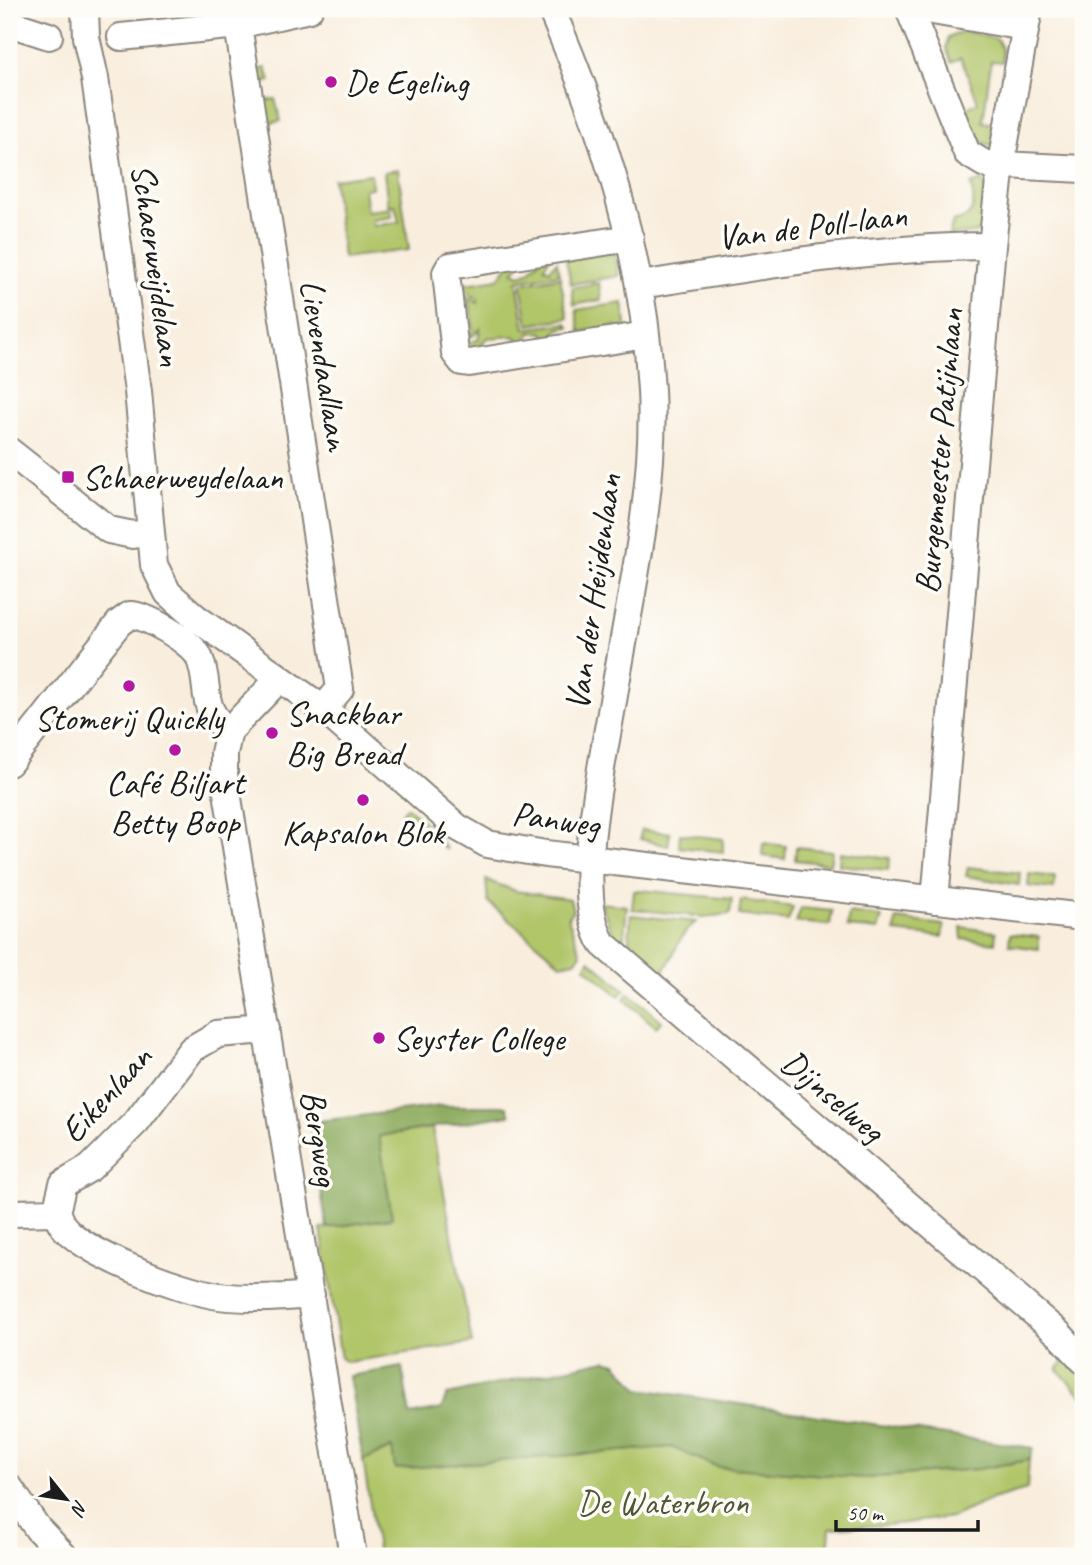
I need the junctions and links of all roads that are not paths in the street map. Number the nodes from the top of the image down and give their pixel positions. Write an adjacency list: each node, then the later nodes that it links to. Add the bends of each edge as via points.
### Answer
1 (85, 9): 18 (street, Schaerweijdelaan, via 138,391)
2 (309, 9): 8 (street)
3 (551, 9): 13 (street, Van der Heijdenlaan, via 605,148)
4 (909, 9): 11 (street, via 967,153 985,164)
5 (921, 9): 6 (street)
6 (1027, 18): 11 (street, Burgemeester Patijnlaan)
7 (9, 23): 9 (street)
8 (238, 26): 10 (street); 20 (street, Lievendaallaan, via 340,689)
9 (49, 36)
10 (121, 37)
11 (1001, 163): 12 (street); 14 (street, Burgemeester Patijnlaan)
12 (1083, 169)
13 (630, 238): 15 (street, Van der Heijdenlaan); 16 (street, via 450,266 446,273 455,353 469,363)
14 (992, 246): 15 (street, Van de Poll-laan, via 916,247); 24 (street, Burgemeester Patijnlaan)
15 (641, 285): 16 (street, Van der Heijdenlaan)
16 (646, 335): 23 (street, Van der Heijdenlaan, via 651,393 641,526)
17 (9, 451): 18 (street, via 108,530 133,536)
18 (151, 532): 19 (street, Panweg, via 154,565 168,593)
19 (279, 679): 20 (street, Panweg); 21 (street)
20 (323, 709): 23 (street, Panweg, via 457,827 487,844)
21 (229, 731): 22 (street, via 209,712 199,657 146,617 130,615); 26 (street, Bergweg, via 224,774)
22 (9, 763)
23 (590, 859): 24 (street, Panweg); 30 (street, Dijnselweg, via 590,911 603,944 1048,1325)
24 (935, 900): 25 (street, Panweg)
25 (1083, 917)
26 (267, 1030): 27 (street, Eikenlaan, via 218,1034 192,1049 136,1122 90,1168 63,1184); 29 (street, Bergweg)
27 (56, 1212): 28 (street); 29 (street, via 63,1226 81,1241 143,1273 216,1295 251,1299)
28 (10, 1214)
29 (311, 1295): 33 (street, Bergweg)
30 (1083, 1360)
31 (9, 1488): 32 (street)
32 (64, 1556)
33 (353, 1556)

